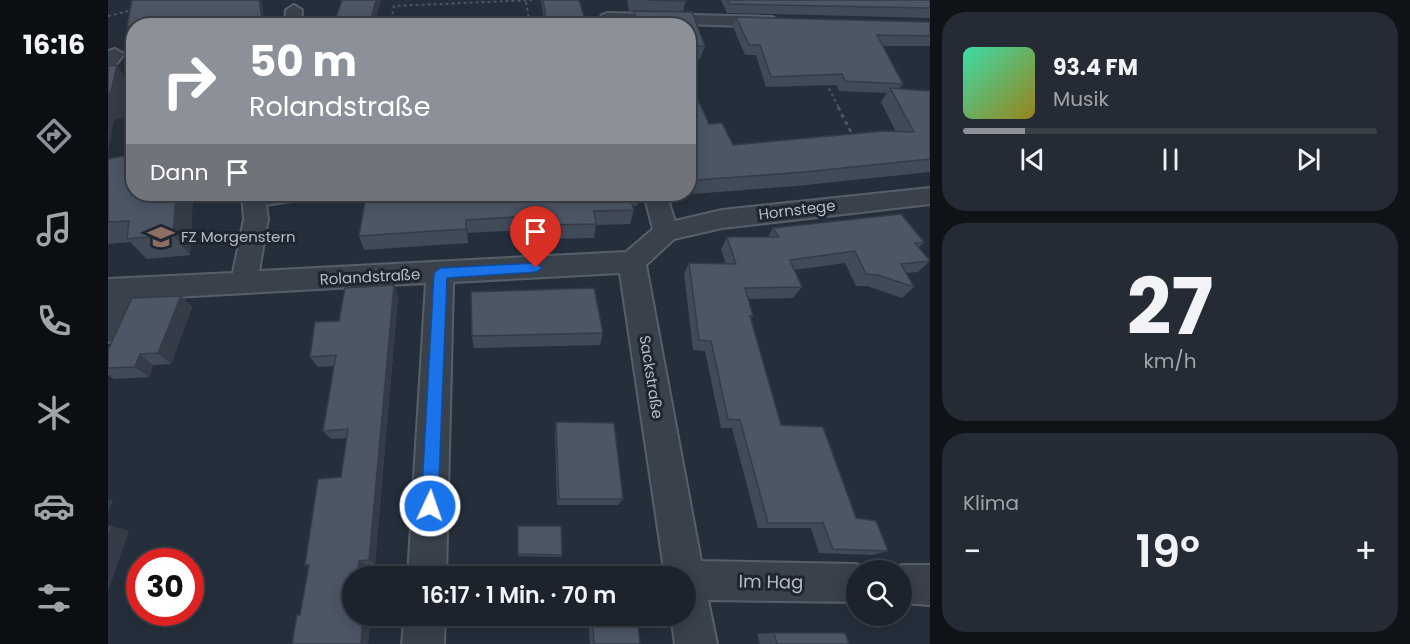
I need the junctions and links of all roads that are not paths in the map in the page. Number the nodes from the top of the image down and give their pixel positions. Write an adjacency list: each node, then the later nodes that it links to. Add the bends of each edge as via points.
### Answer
1 (603, 0): 2 (street)
2 (608, 18)
3 (696, 22): 4 (street)
4 (787, 22)
5 (930, 195): 8 (street, Hornstege, via 722,219)
6 (254, 201): 11 (street, via 256,219)
7 (658, 201): 8 (street)
8 (666, 232): 9 (street)
9 (632, 262): 10 (street, Rolandstraße); 15 (street, Sackstraße)
10 (440, 273): 11 (street, Rolandstraße); 14 (street)
11 (244, 283): 12 (street, Rolandstraße)
12 (119, 289): 13 (street)
13 (108, 330)
14 (427, 566)
15 (683, 566)
16 (696, 578): 17 (street, Im Hag)
17 (846, 583)
18 (912, 584): 19 (street)
19 (930, 585)
20 (424, 626): 22 (street)
21 (693, 626): 23 (street)
22 (423, 644)
23 (696, 644)

